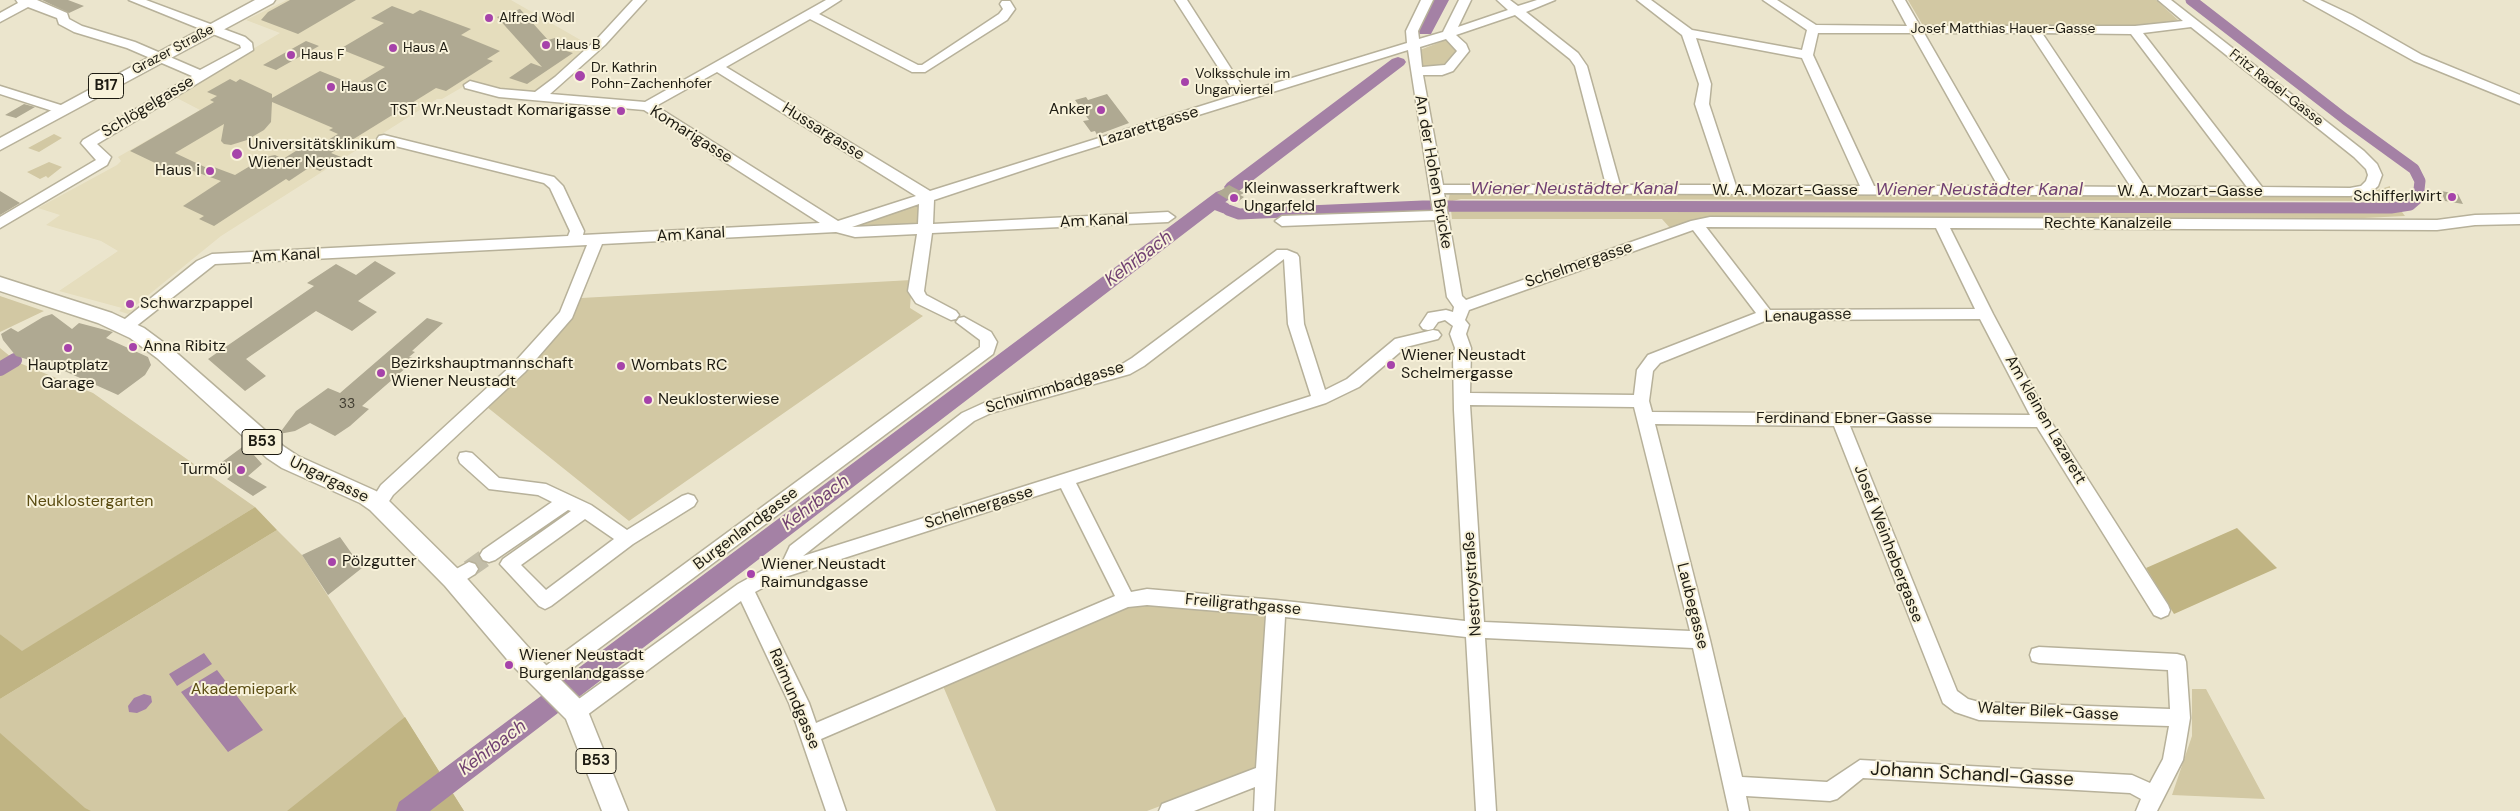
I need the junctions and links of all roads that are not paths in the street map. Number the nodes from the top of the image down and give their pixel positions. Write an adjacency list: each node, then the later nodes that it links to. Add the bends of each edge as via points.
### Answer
1 (27, 0): 19 (street); 30 (street, via 63,16 63,22 78,29)
2 (135, 0): 21 (street)
3 (267, 0): 21 (main road, Grazer Straße / B17)
4 (640, 0): 36 (street, via 601,42)
5 (835, 0): 18 (street)
6 (1180, 0): 37 (street)
7 (1427, 0): 28 (street, An der Hohen Brücke, via 1414,23)
8 (1465, 0): 27 (street)
9 (1504, 0): 17 (street)
10 (1549, 0): 17 (street, Lazarettgasse)
11 (1643, 0): 26 (street)
12 (1769, 0): 22 (street)
13 (1899, 0): 23 (street)
14 (2164, 0): 20 (street, Fritz Radel-Gasse)
15 (2310, 0): 38 (street, via 2418,58)
16 (1006, 4): 18 (street, via 1009,9 1003,17 925,68 916,69)
17 (1517, 11): 27 (street, Lazarettgasse); 45 (street, via 1574,56 1581,66)
18 (811, 15): 31 (street)
19 (0, 18)
20 (2193, 23): 25 (street, Josef Matthias Hauer-Gasse); 43 (street, Fritz Radel-Gasse, via 2360,154 2372,167)
21 (214, 28): 30 (main road, Grazer Straße / B17); 33 (street, Schlögelgasse, via 246,43 246,50)
22 (1813, 29): 23 (street, Josef Matthias Hauer-Gasse); 29 (street)
23 (1915, 29): 24 (street, Josef Matthias Hauer-Gasse); 44 (street)
24 (2033, 29): 25 (street, Josef Matthias Hauer-Gasse); 48 (street)
25 (2135, 30): 50 (street)
26 (1688, 33): 29 (street); 46 (street, via 1705,84 1702,104)
27 (1448, 34): 28 (street, Lazarettgasse); 32 (street, via 1463,51 1449,68)
28 (1413, 46): 32 (street, An der Hohen Brücke); 37 (street, Lazarettgasse)
29 (1807, 55): 47 (street)
30 (160, 57): 33 (street); 40 (main road, Grazer Straße / B17)
31 (718, 68): 39 (street); 51 (street, Hussargasse)
32 (1416, 71): 49 (street, An der Hohen Brücke)
33 (200, 75): 56 (street, Schlögelgasse, via 88,143 104,157 102,162)
34 (470, 84): 36 (street, Komarigasse, via 499,93)
35 (0, 90): 40 (street)
36 (537, 98): 39 (street, Komarigasse)
37 (1244, 98): 51 (street, Lazarettgasse)
38 (2520, 100)
39 (647, 106): 59 (street, Komarigasse)
40 (62, 110): 42 (main road, Grazer Straße / B17)
41 (384, 139): 62 (street, via 549,180 556,186 577,231)
42 (0, 145)
43 (2373, 183): 50 (street, W. A. Mozart-Gasse, via 2365,190 2350,192)
44 (2007, 190): 47 (street, W. A. Mozart-Gasse); 48 (street, W. A. Mozart-Gasse)
45 (1615, 191): 46 (street, W. A. Mozart-Gasse); 49 (street, W. A. Mozart-Gasse)
46 (1731, 191): 47 (street, W. A. Mozart-Gasse)
47 (1869, 191)
48 (2141, 191): 50 (street, W. A. Mozart-Gasse)
49 (1436, 192): 52 (street, An der Hohen Brücke)
50 (2258, 192)
51 (927, 196): 59 (street, Lazarettgasse); 60 (street)
52 (1440, 214): 55 (street); 66 (street, An der Hohen Brücke)
53 (1168, 217): 60 (street, Am Kanal)
54 (2520, 219): 57 (street, Rechte Kanalzeile, via 2437,225)
55 (1282, 221)
56 (0, 223)
57 (1941, 223): 58 (street, Rechte Kanalzeile); 64 (street, Am kleinen Lazarett)
58 (1696, 224): 65 (street); 66 (street, Schelmergasse, via 1482,299)
59 (836, 227): 60 (street, Am Kanal, via 855,232); 61 (street, Am Kanal)
60 (925, 230): 90 (street, Burgenlandgasse, via 916,291 921,299 986,336 990,342 987,350)
61 (596, 240): 62 (street, Am Kanal); 77 (street, via 567,314 519,368 387,490)
62 (573, 242): 67 (street, Am Kanal, via 212,259)
63 (0, 284): 67 (main road, Ungargasse / B53)
64 (1986, 314): 65 (street, Lenaugasse); 72 (street, Am kleinen Lazarett)
65 (1766, 315): 70 (street, Lenaugasse, via 1654,359 1645,370)
66 (1448, 321): 68 (street, Schelmergasse, via 1401,344 1353,383); 69 (street, Nestroystraße, via 1461,357)
67 (125, 327): 77 (main road, Ungargasse / B53, via 164,353 275,452)
68 (1320, 399): 74 (street, Schelmergasse); 81 (street, Schwimmbadgasse, via 1296,324 1292,257 1282,253 1124,370 986,408 968,417 796,551)
69 (1462, 399): 70 (street, Ferdinand Ebner-Gasse); 86 (street, Nestroystraße)
70 (1643, 409): 71 (street, Ferdinand Ebner-Gasse); 87 (street, Laubegasse)
71 (1839, 418): 72 (street, Ferdinand Ebner-Gasse); 89 (street, Josef Weinhebergasse)
72 (2042, 421): 85 (street, Am kleinen Lazarett)
73 (466, 458): 76 (street, via 495,484 540,490)
74 (1066, 480): 81 (street, Schelmergasse); 83 (street)
75 (688, 501): 79 (street)
76 (566, 502): 78 (street); 80 (street)
77 (378, 504): 90 (main road, Ungargasse / B53, via 461,574 520,656)
78 (585, 510): 79 (street); 79 (street, via 509,564 545,600)
79 (627, 539)
80 (489, 555)
81 (790, 567): 82 (street, Schelmergasse)
82 (744, 589): 90 (street, Schelmergasse); 92 (street, Raimundgasse)
83 (1126, 600): 84 (street, Freiligrathgasse, via 1147,597); 92 (street, Freiligrathgasse)
84 (1276, 608): 86 (street, Freiligrathgasse); 93 (street)
85 (2161, 610)
86 (1476, 630): 87 (street, Freiligrathgasse); 100 (street, Nestroystraße)
87 (1701, 640): 94 (street, Laubegasse)
88 (2038, 655): 91 (street, via 2177,662)
89 (1938, 670): 91 (street, Walter Bilek-Gasse, via 1950,697 1979,712)
90 (561, 696): 96 (main road, B53)
91 (2180, 718): 95 (street, via 2172,760)
92 (811, 734): 97 (street, Raimundgasse)
93 (1266, 774): 98 (street); 99 (street)
94 (1734, 786): 95 (street, Johann Schandl-Gasse, via 1830,792 1860,769 2132,784); 101 (street, Laubegasse)
95 (2150, 803)
96 (615, 811)
97 (836, 811)
98 (1169, 811)
99 (1264, 811)
100 (1486, 811)
101 (1739, 811)

